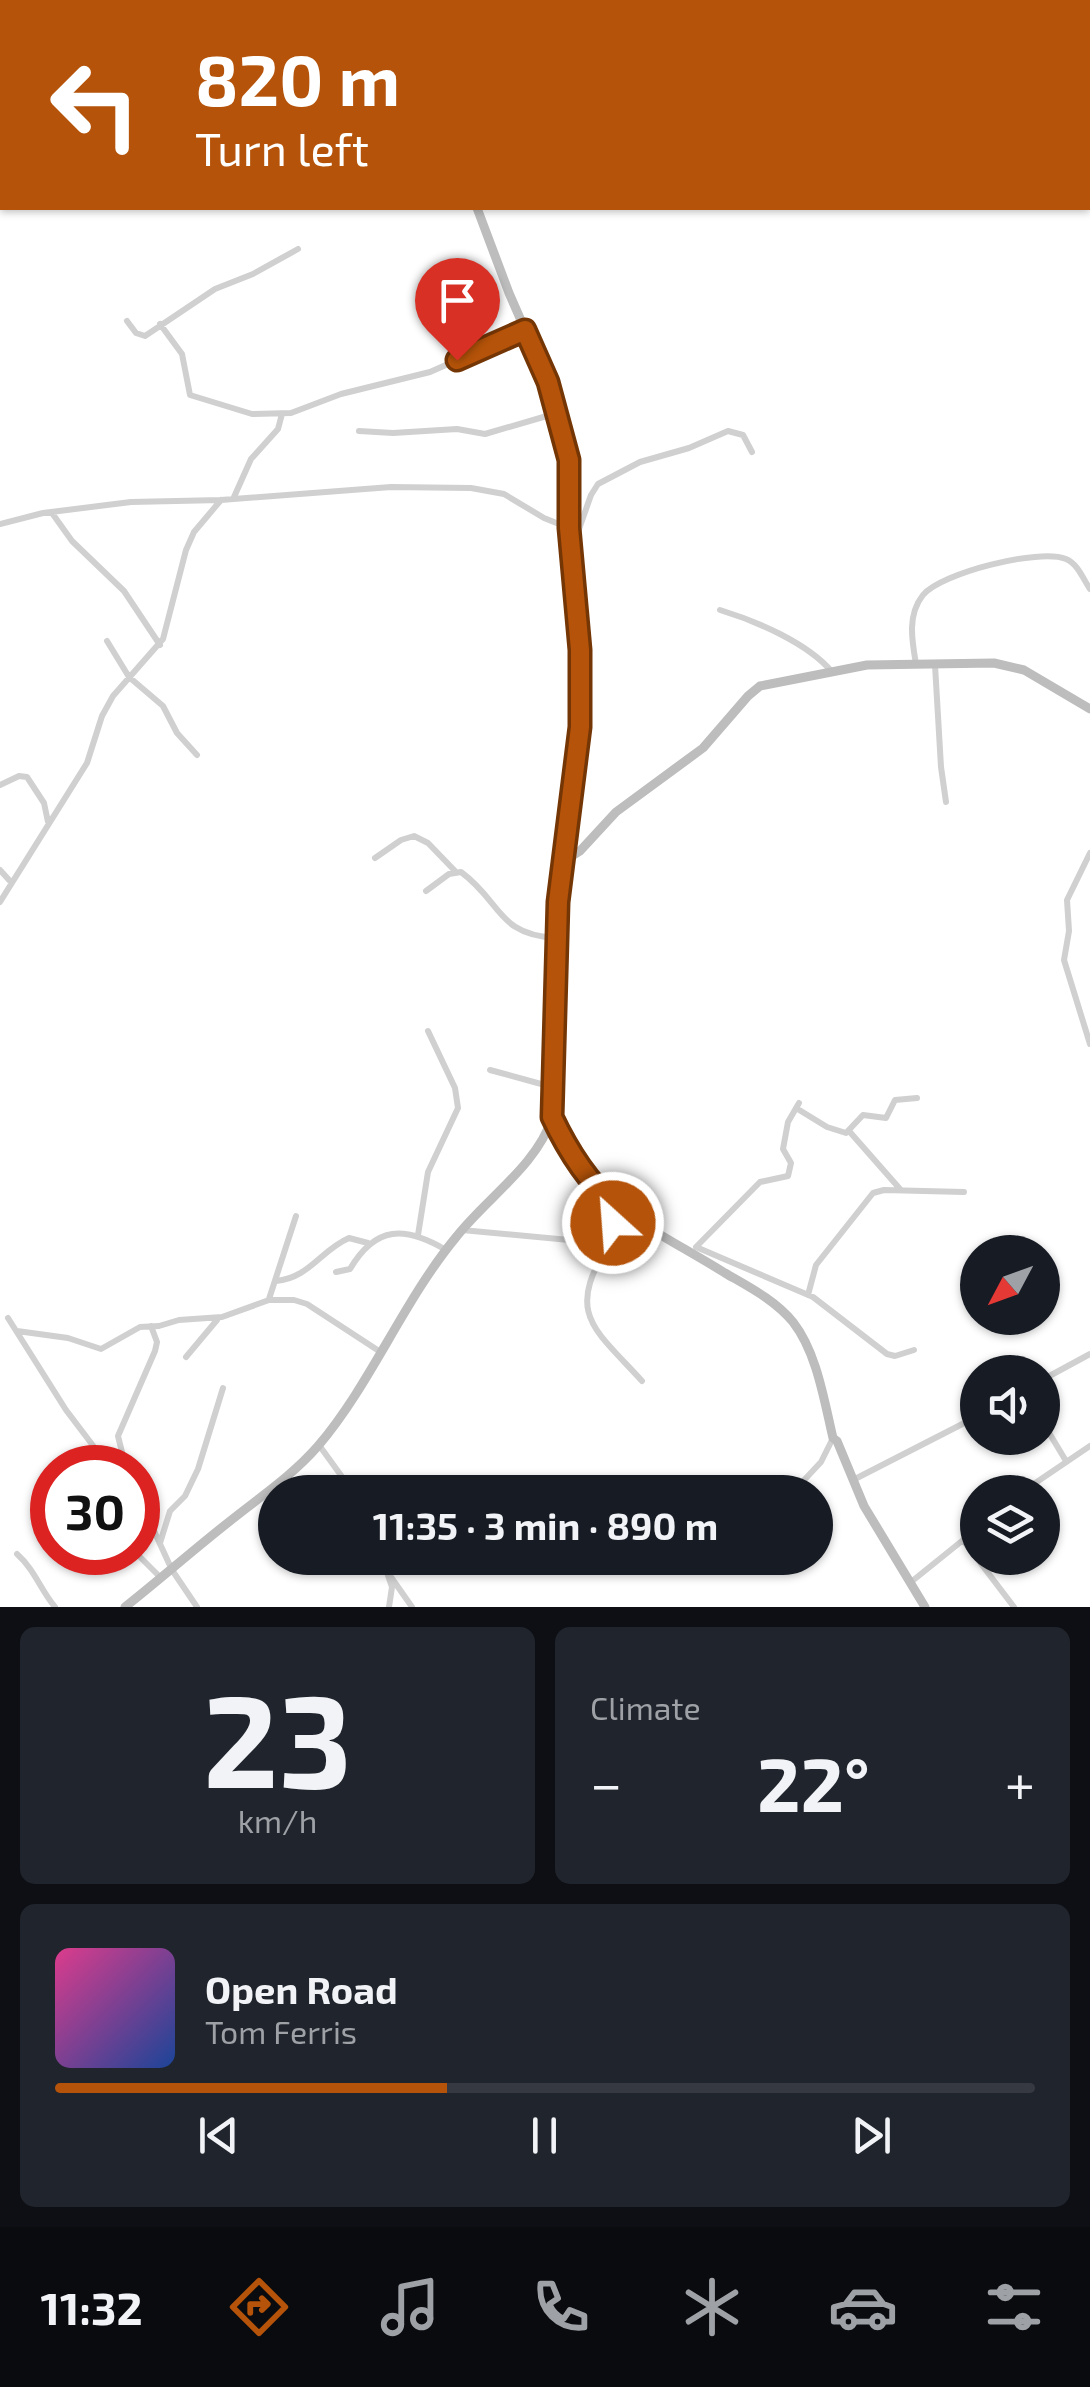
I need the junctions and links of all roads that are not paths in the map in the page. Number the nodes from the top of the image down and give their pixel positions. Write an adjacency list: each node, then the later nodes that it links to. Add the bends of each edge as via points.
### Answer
1 (478, 210): 5 (street)
2 (298, 249): 4 (street)
3 (126, 321): 4 (street, via 142,338)
4 (160, 324): 7 (street, via 182,354 190,396 252,414)
5 (525, 330): 6 (street); 7 (street, via 430,372)
6 (558, 412): 8 (street, via 485,434); 14 (street, via 569,460)
7 (282, 414): 10 (street, via 278,430 251,458)
8 (359, 431)
9 (752, 452): 15 (street, via 743,435 728,431 617,473 594,490)
10 (234, 498): 11 (street); 14 (street, via 391,486 472,488 504,494)
11 (221, 500): 12 (street); 19 (street, via 186,550)
12 (52, 513): 13 (street); 19 (street, via 124,591)
13 (0, 524)
14 (569, 528): 15 (street)
15 (572, 552): 31 (street, via 580,727)
16 (1090, 589): 20 (street, via 1062,557 1018,559 950,578 931,588 916,608)
17 (720, 610): 22 (street, via 810,649)
18 (107, 641): 23 (street)
19 (160, 645): 23 (street)
20 (916, 665): 21 (street); 22 (street)
21 (935, 665): 24 (street, via 1013,666); 27 (street)
22 (832, 672): 31 (street, via 760,686 703,748 616,812)
23 (129, 677): 25 (street, via 164,706); 28 (street, via 107,706 93,752)
24 (1090, 709)
25 (197, 755)
26 (0, 785): 28 (street, via 27,777)
27 (946, 802)
28 (48, 823): 34 (street)
29 (1090, 853): 39 (street, via 1067,900 1064,960)
30 (376, 858): 33 (street, via 414,836)
31 (561, 863): 37 (street)
32 (0, 870): 34 (street)
33 (456, 872): 35 (street); 37 (street, via 479,886 516,929)
34 (10, 881): 36 (street)
35 (426, 890)
36 (0, 902)
37 (556, 938): 41 (street)
38 (428, 1030): 51 (street, via 458,1108 428,1172)
39 (1090, 1044)
40 (490, 1070): 41 (street)
41 (552, 1087): 43 (street)
42 (917, 1098): 44 (street, via 895,1100 886,1118 863,1115)
43 (552, 1117): 47 (street); 50 (street, via 532,1154)
44 (850, 1131): 45 (street); 54 (street, via 827,1128 797,1105 783,1150 791,1163 788,1176 760,1182)
45 (901, 1190): 46 (street); 58 (street, via 866,1199 816,1264)
46 (964, 1192)
47 (615, 1206): 49 (street); 52 (street)
48 (296, 1216): 57 (street)
49 (650, 1229): 52 (street); 54 (street)
50 (462, 1230): 52 (street); 55 (street)
51 (418, 1235): 53 (street, via 393,1234); 55 (street)
52 (612, 1242): 69 (street, via 589,1284 588,1316)
53 (370, 1244): 56 (street, via 350,1269); 57 (street, via 349,1238 299,1276)
54 (694, 1249): 58 (street); 72 (street, via 794,1324 812,1360)
55 (446, 1250): 65 (street)
56 (336, 1272)
57 (276, 1281): 59 (street)
58 (808, 1295): 64 (street, via 887,1354)
59 (269, 1300): 61 (street); 65 (street, via 307,1304)
60 (8, 1318): 63 (street)
61 (219, 1318): 62 (street); 67 (street)
62 (152, 1326): 63 (street, via 129,1330 101,1350); 74 (street, via 155,1350 118,1436)
63 (17, 1331): 73 (street)
64 (914, 1350)
65 (379, 1351): 75 (street)
66 (1090, 1354): 68 (street)
67 (186, 1357)
68 (1060, 1370)
69 (642, 1382)
70 (223, 1388): 83 (street, via 198,1469)
71 (960, 1425): 82 (street)
72 (833, 1438): 80 (street); 82 (street)
73 (93, 1445)
74 (120, 1445)
75 (319, 1446): 79 (street); 86 (street)
76 (1090, 1446): 78 (street)
77 (1060, 1451): 78 (street)
78 (1066, 1461): 81 (street)
79 (340, 1475)
80 (810, 1475)
81 (1046, 1475)
82 (852, 1480): 91 (street)
83 (160, 1542): 86 (street)
84 (960, 1542): 91 (street)
85 (17, 1554): 92 (street, via 34,1569)
86 (172, 1570): 90 (street); 94 (street)
87 (158, 1575): 90 (street)
88 (990, 1575): 98 (street)
89 (390, 1576): 95 (street); 96 (street)
90 (161, 1578): 93 (street)
91 (911, 1582): 97 (street)
92 (55, 1607)
93 (124, 1607)
94 (197, 1607)
95 (390, 1607)
96 (412, 1607)
97 (925, 1607)
98 (1014, 1607)

